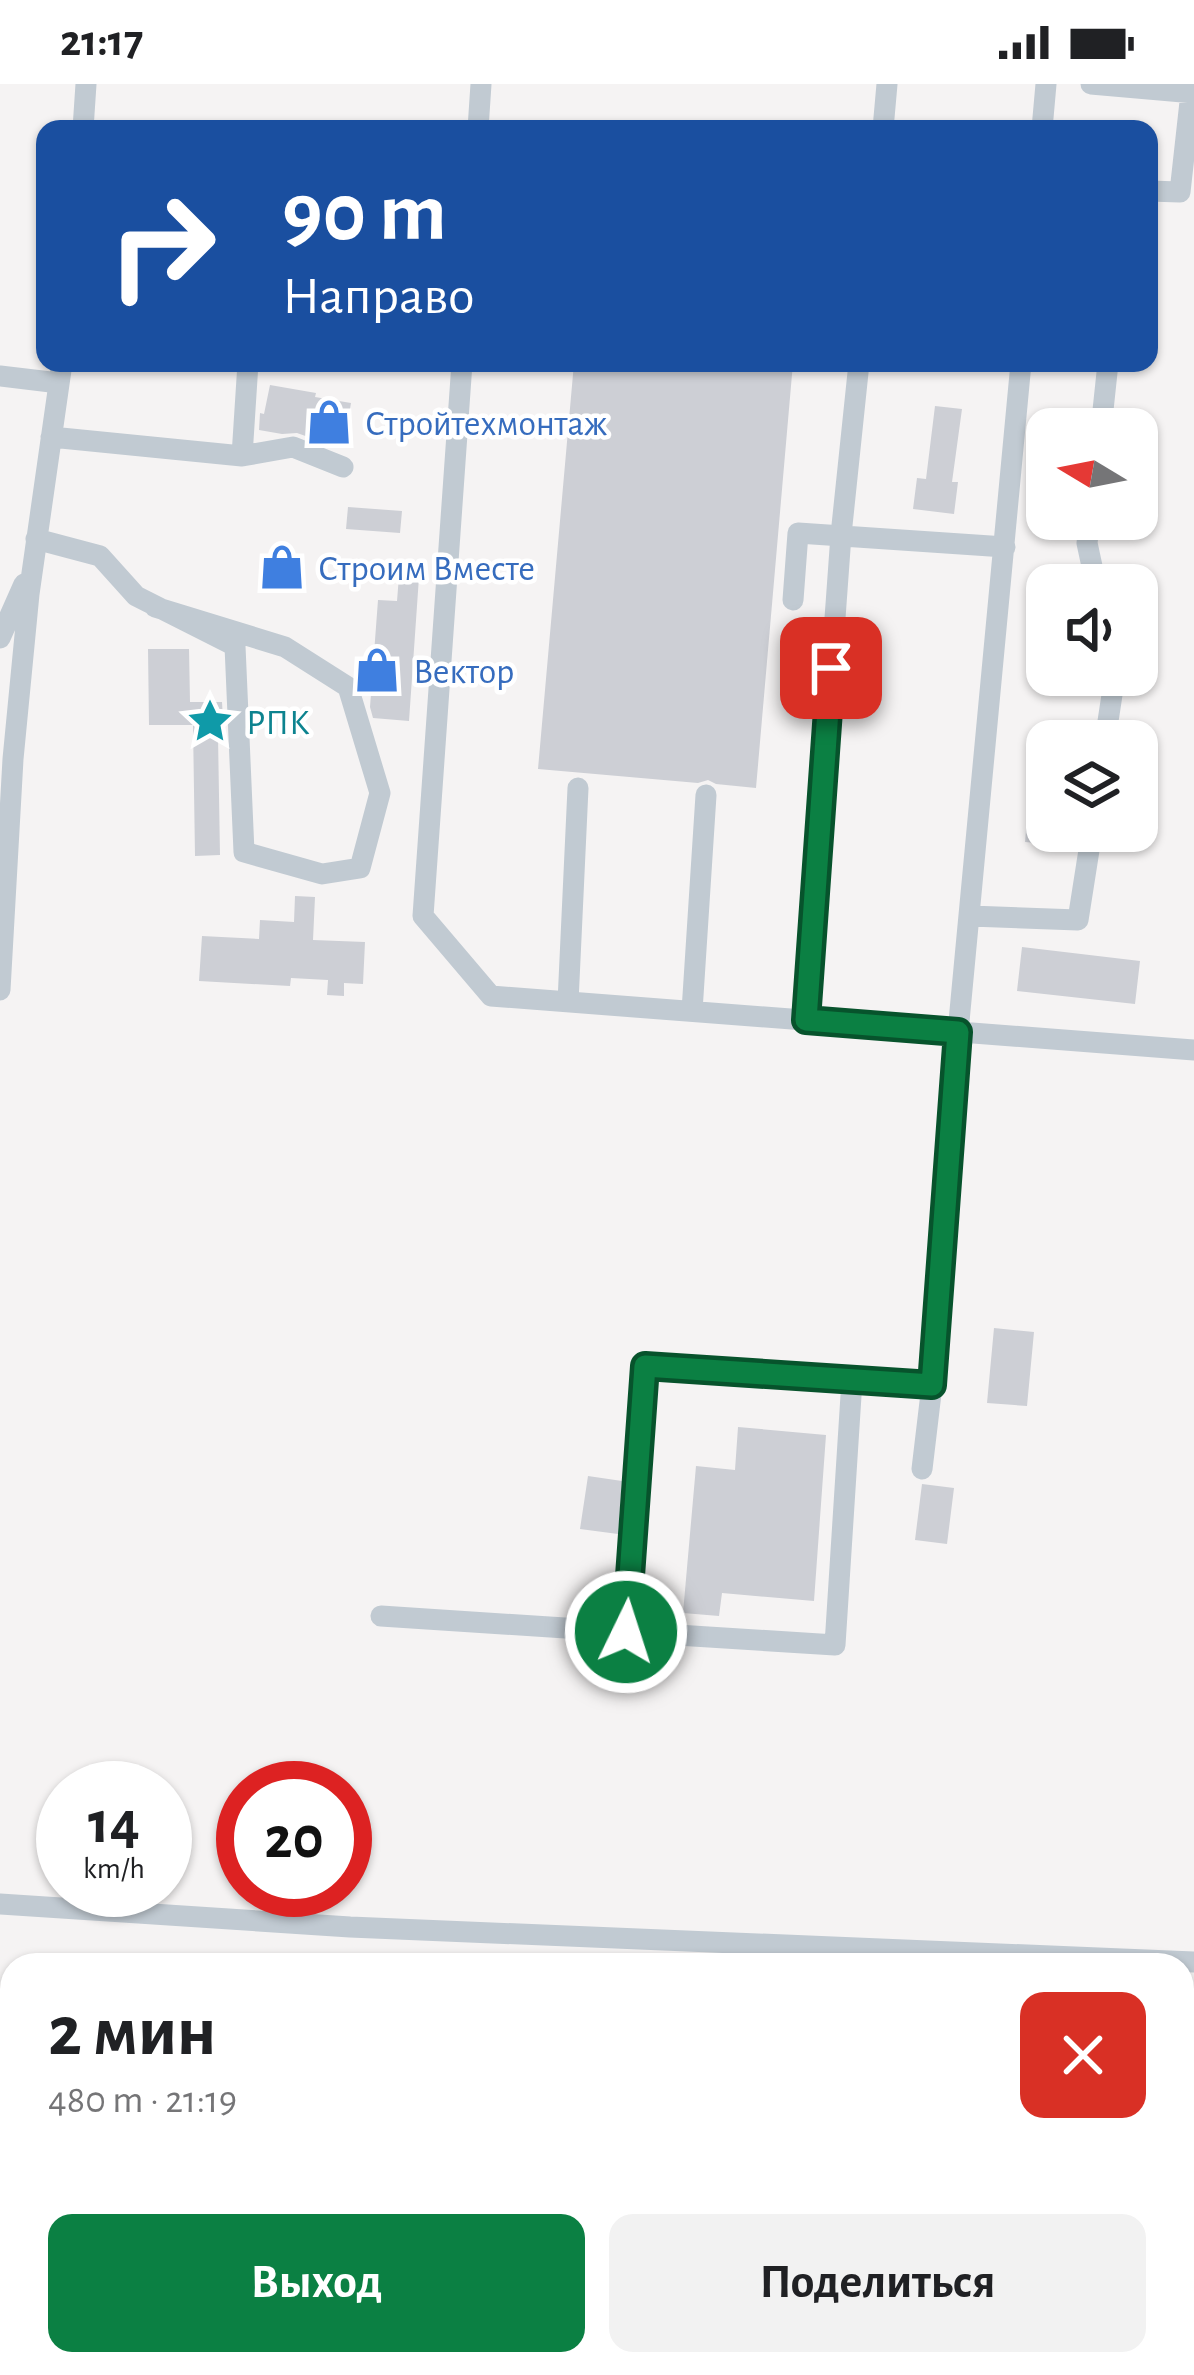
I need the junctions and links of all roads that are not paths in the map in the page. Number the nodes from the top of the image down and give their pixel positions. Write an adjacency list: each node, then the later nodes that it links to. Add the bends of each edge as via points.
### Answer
1 (86, 84): 7 (street)
2 (481, 84): 8 (street)
3 (887, 84): 9 (street)
4 (1046, 84): 10 (street)
5 (1091, 84): 6 (street)
6 (1192, 93): 11 (street, via 1180,192)
7 (84, 120)
8 (479, 120)
9 (884, 120)
10 (1043, 120)
11 (1158, 191)
12 (247, 372): 21 (street)
13 (461, 372): 36 (street, via 423,916 491,996)
14 (858, 372): 23 (street)
15 (1020, 372): 25 (street)
16 (1107, 372): 19 (street)
17 (60, 373): 18 (street); 20 (street)
18 (0, 376)
19 (1103, 408)
20 (51, 437): 21 (street); 24 (street)
21 (242, 456): 22 (street, via 293,447)
22 (343, 467)
23 (841, 535): 25 (street); 27 (street, via 798,533); 38 (street)
24 (36, 538): 26 (street); 28 (street, via 100,556)
25 (1005, 547): 33 (street)
26 (32, 567): 29 (street); 34 (street)
27 (793, 600)
28 (155, 607): 28 (street, via 235,646 244,852 322,874 360,868 380,793 348,687 285,647)
29 (0, 638)
30 (578, 788): 36 (street)
31 (706, 795): 37 (street)
32 (1089, 852): 33 (street, via 1078,920)
33 (970, 916): 39 (street)
34 (1, 951): 35 (street)
35 (0, 989)
36 (568, 1002): 37 (street)
37 (692, 1011): 38 (street)
38 (806, 1020): 39 (street)
39 (958, 1032): 40 (street); 42 (street)
40 (1194, 1049)
41 (852, 1380): 42 (street); 44 (street, via 645,1366 626,1632); 45 (street, via 835,1646)
42 (932, 1385): 43 (street)
43 (922, 1469)
44 (381, 1616)
45 (677, 1635)
46 (0, 1904): 47 (street)
47 (977, 1953)

